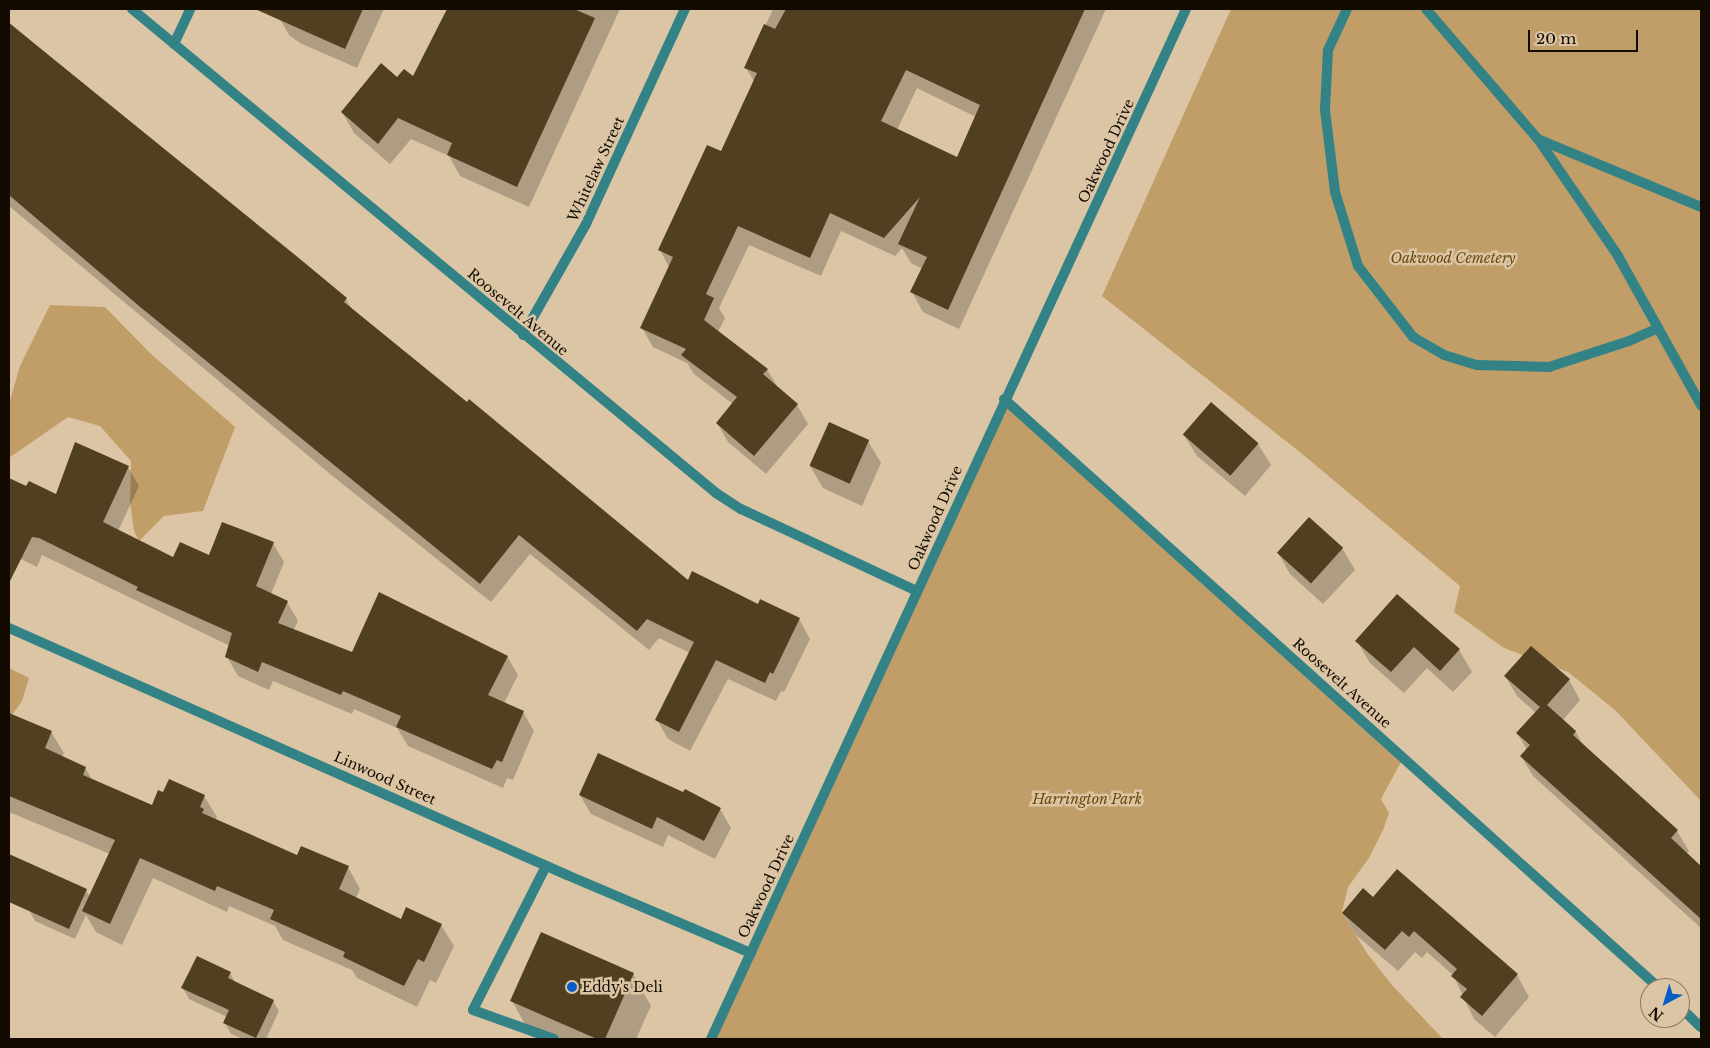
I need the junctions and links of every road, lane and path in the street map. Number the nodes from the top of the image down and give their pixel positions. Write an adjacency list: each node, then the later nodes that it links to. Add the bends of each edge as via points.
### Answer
1 (132, 9): 7 (street, Roosevelt Avenue)
2 (190, 9): 7 (street)
3 (685, 9): 11 (street, Whitelaw Street, via 586,224)
4 (1186, 9): 12 (street, Oakwood Drive)
5 (1347, 9): 10 (street, via 1328,50 1325,110 1335,192 1358,266 1413,337 1444,355 1477,365 1549,366 1629,341)
6 (1426, 9): 8 (street)
7 (174, 44): 11 (street, Roosevelt Avenue)
8 (1538, 139): 9 (street); 10 (street, via 1618,256)
9 (1701, 207)
10 (1658, 328): 13 (street)
11 (523, 335): 14 (street, Roosevelt Avenue, via 722,497)
12 (1004, 399): 14 (street, Oakwood Drive); 18 (street, Roosevelt Avenue)
13 (1701, 405)
14 (917, 591): 17 (street, Oakwood Drive)
15 (9, 628): 16 (street, Linwood Street)
16 (546, 866): 17 (street, Linwood Street); 21 (street, via 473,1010)
17 (751, 953): 22 (street, Oakwood Drive)
18 (1648, 978)
19 (1690, 1017): 20 (street)
20 (1701, 1027)
21 (554, 1039)
22 (711, 1039)

